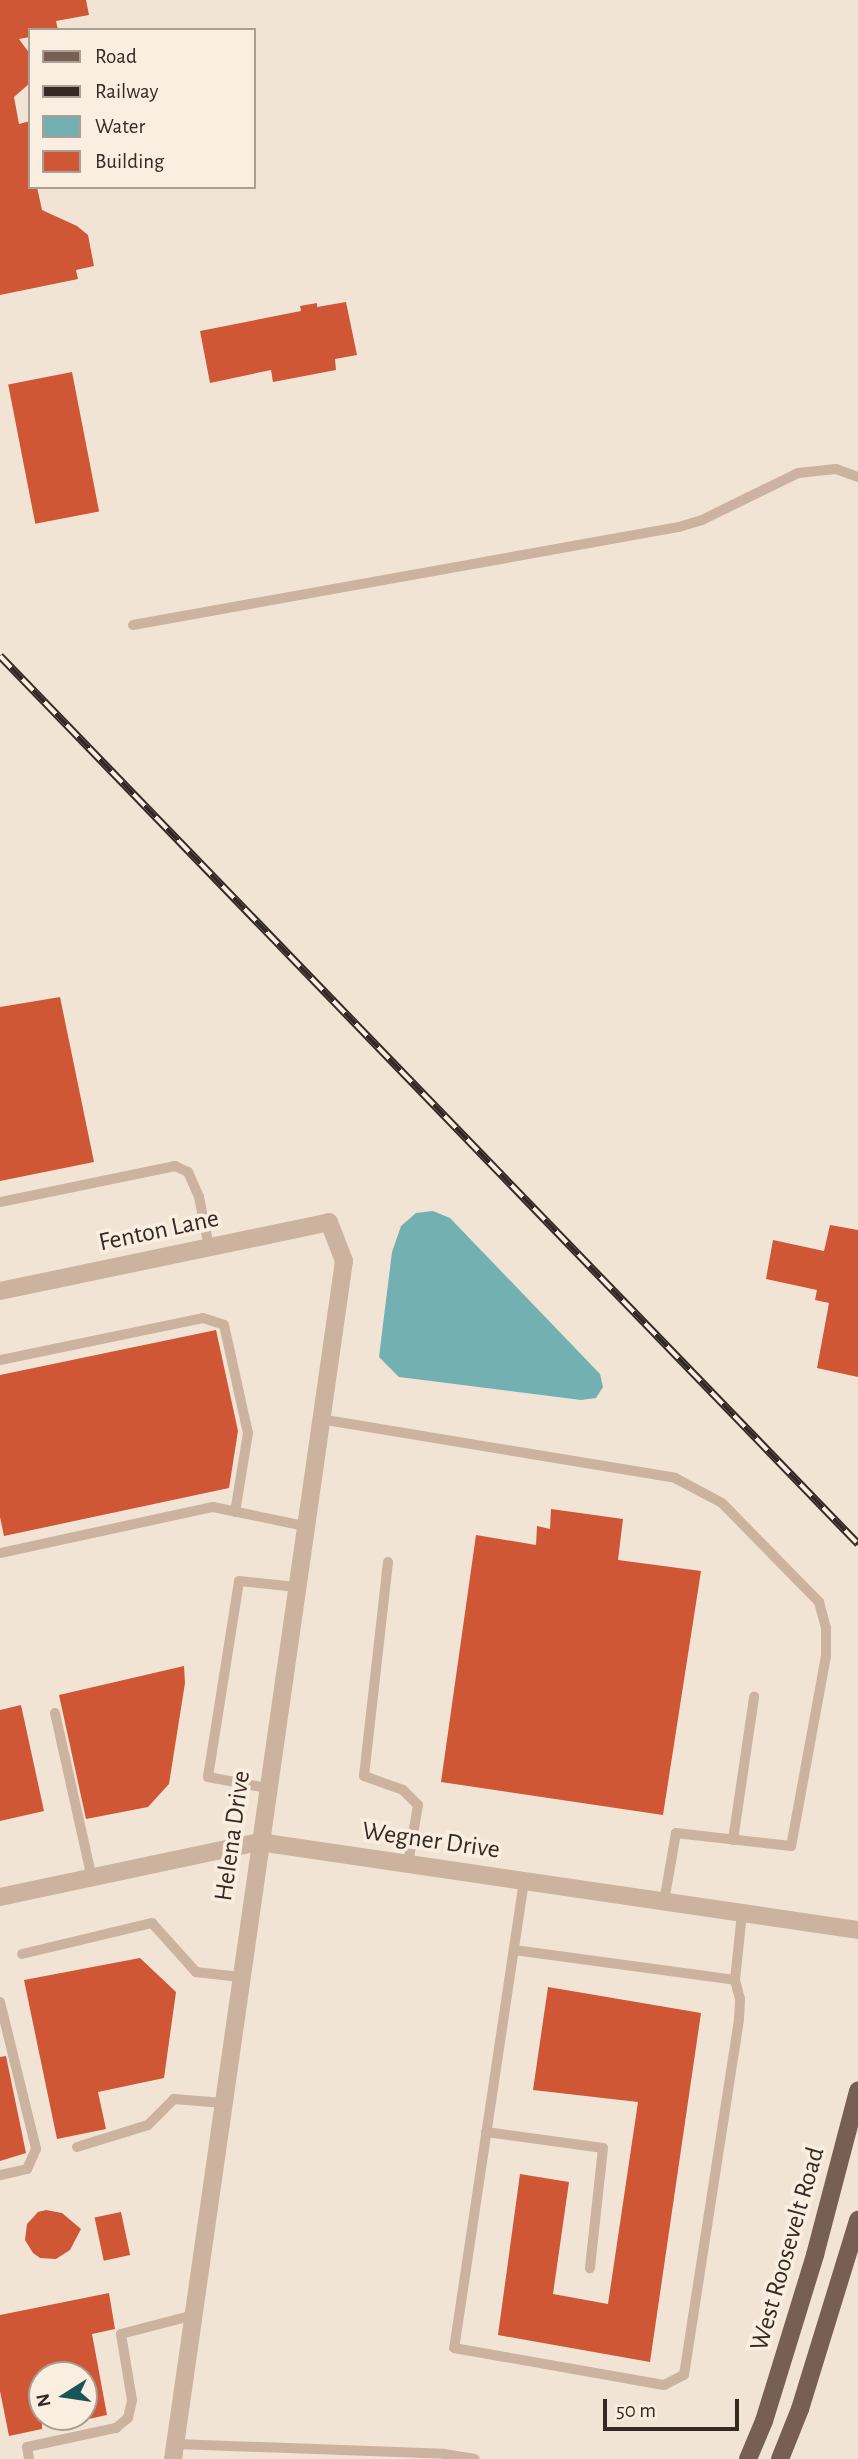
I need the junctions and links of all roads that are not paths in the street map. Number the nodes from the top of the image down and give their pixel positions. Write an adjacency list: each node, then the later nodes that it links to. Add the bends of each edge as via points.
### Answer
1 (858, 477): 2 (lane, via 836,468 798,473 680,527)
2 (134, 625)
3 (0, 1202): 5 (lane, via 176,1166 188,1172 199,1197)
4 (329, 1222): 5 (street, Fenton Lane); 8 (street, Helena Drive, via 344,1261)
5 (209, 1247): 6 (street, Fenton Lane)
6 (0, 1291)
7 (0, 1360): 9 (lane, via 203,1318 225,1325 248,1433)
8 (320, 1419): 10 (street, Helena Drive); 17 (lane, via 675,1478 722,1503 820,1602 826,1656 790,1846)
9 (235, 1512): 10 (lane); 11 (lane, via 214,1507)
10 (305, 1526): 13 (street, Helena Drive)
11 (0, 1553)
12 (388, 1562): 19 (lane, via 364,1776 403,1790 418,1805)
13 (296, 1587): 16 (street, Helena Drive); 16 (lane, via 239,1581 208,1777)
14 (754, 1697): 17 (lane)
15 (55, 1713): 20 (lane)
16 (267, 1788): 18 (street, Helena Drive)
17 (733, 1840): 23 (lane, via 676,1833)
18 (259, 1842): 19 (street, Wegner Drive); 20 (street, Wegner Drive); 28 (street, Helena Drive)
19 (408, 1864): 21 (street, Wegner Drive)
20 (92, 1878): 22 (street, Wegner Drive)
21 (524, 1881): 23 (street, Wegner Drive); 26 (lane)
22 (0, 1897)
23 (664, 1902): 24 (street, Wegner Drive)
24 (742, 1913): 25 (street, Wegner Drive); 29 (lane)
25 (858, 1930)
26 (514, 1950): 29 (lane); 33 (lane)
27 (22, 1954): 28 (lane, via 152,1923 196,1972)
28 (240, 1977): 32 (street, Helena Drive)
29 (735, 1980): 33 (lane, via 740,1999 738,2019 684,2375 664,2385 454,2348)
30 (0, 2002): 35 (lane, via 36,2149 27,2169)
31 (858, 2091): 43 (main road, West Roosevelt Road, via 815,2255)
32 (223, 2103): 34 (lane, via 174,2099 148,2125); 39 (street, Helena Drive)
33 (486, 2132): 37 (lane, via 603,2148)
34 (76, 2147)
35 (0, 2175)
36 (858, 2220): 38 (main road)
37 (590, 2268)
38 (852, 2269): 44 (main road)
39 (194, 2315): 40 (street, Helena Drive); 41 (lane, via 121,2334 132,2400 128,2418 116,2428 27,2447)
40 (175, 2451): 42 (lane, via 444,2454)
41 (29, 2459)
42 (475, 2459)
43 (748, 2459)
44 (780, 2459)

